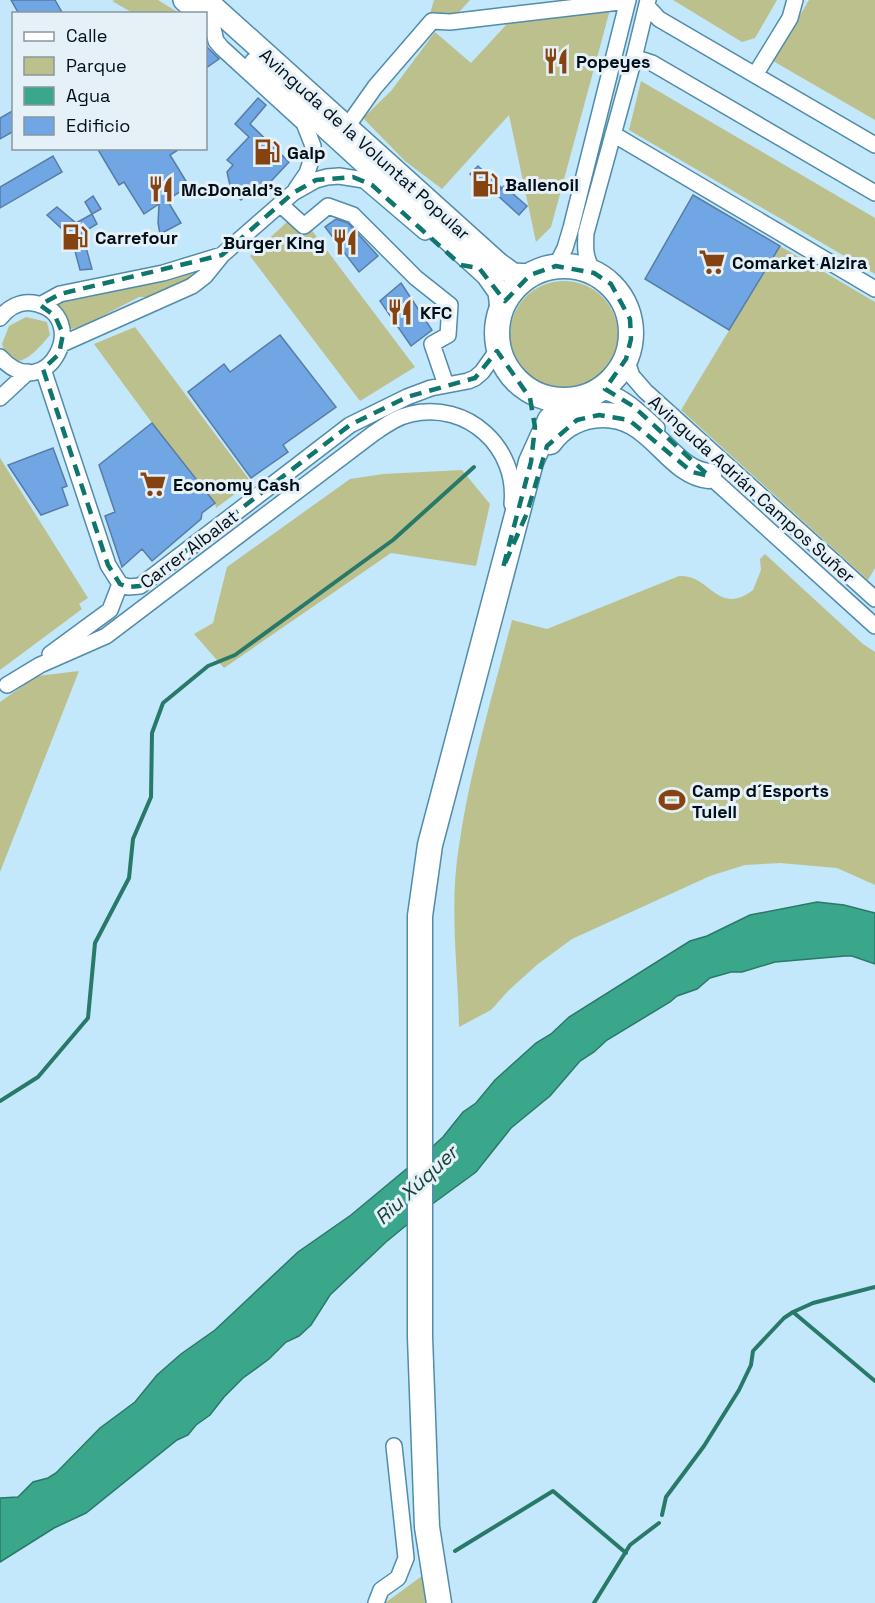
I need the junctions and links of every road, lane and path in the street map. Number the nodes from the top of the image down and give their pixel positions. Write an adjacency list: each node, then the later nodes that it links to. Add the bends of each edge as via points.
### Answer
1 (184, 0): 6 (main road, Avinguda de la Voluntat Popular)
2 (206, 0): 6 (main road, Avinguda de la Voluntat Popular)
3 (795, 0): 8 (street, via 790,18)
4 (628, 1): 9 (street, via 432,21); 16 (street, via 571,228)
5 (647, 3): 7 (street); 8 (street, via 659,19)
6 (213, 15): 12 (street, Avinguda de la Voluntat Popular, via 216,41 304,123 313,146 312,158); 17 (main road, Avinguda de la Voluntat Popular); 19 (main road, Avinguda de la Voluntat Popular, via 498,263 513,274)
7 (633, 63): 10 (street); 13 (street, via 652,63)
8 (755, 75): 11 (street)
9 (351, 121)
10 (613, 134): 18 (street, via 586,233 585,251); 20 (street)
11 (875, 145)
12 (293, 193): 14 (street); 17 (street, Avinguda de la Voluntat Popular, via 327,177 364,180 461,265)
13 (875, 193)
14 (280, 204): 15 (street); 30 (street, via 304,226 328,206 353,215 416,278 450,305 448,335 432,344)
15 (222, 255): 21 (street, via 163,273 60,294); 24 (street, via 192,286)
16 (556, 266): 18 (main road); 19 (main road)
17 (479, 268): 22 (main road, Avinguda de la Voluntat Popular, via 494,282)
18 (594, 273): 27 (main road, via 611,284 623,300 630,319)
19 (530, 275): 22 (main road, via 513,290)
20 (875, 288)
21 (40, 305): 23 (street, via 17,305); 24 (street, via 60,324)
22 (501, 310): 25 (main road)
23 (0, 318)
24 (62, 344): 28 (street, via 59,354)
25 (500, 348): 30 (street, Carrer Albalat, via 475,378); 31 (main road, via 509,368)
26 (0, 357): 29 (street, via 7,365)
27 (626, 359): 32 (main road, via 615,377); 39 (street, Avinguda Adrián Campos Suñer, via 632,376 645,391)
28 (44, 369): 29 (street); 38 (street, via 108,565)
29 (28, 372): 33 (street)
30 (446, 385): 38 (street, Carrer Albalat, via 400,400 350,424 140,586)
31 (524, 385): 34 (main road, via 543,396); 35 (main road, via 534,410)
32 (598, 390): 34 (main road); 36 (street, Avinguda Adrián Campos Suñer, via 614,393 628,402)
33 (0, 398)
34 (575, 399): 35 (main road, via 550,420)
35 (531, 462): 37 (main road)
36 (709, 476): 37 (main road, via 692,471 629,420 599,415 577,420 555,434 547,446 527,513); 40 (street, Avinguda Adrián Campos Suñer)
37 (503, 568): 41 (main road)
38 (120, 584): 42 (street, Carrer Albalat, via 110,610)
39 (875, 598)
40 (875, 626)
41 (485, 635): 42 (street, Carrer Albalat, via 513,501 509,470 498,446 482,429 452,414 428,411 399,418 374,432 106,636 40,665); 45 (main road, via 430,845 420,916 420,1337 428,1527)
42 (4, 688)
43 (394, 1446): 44 (street, via 406,1558 398,1578 381,1590)
44 (376, 1603)
45 (439, 1603)

